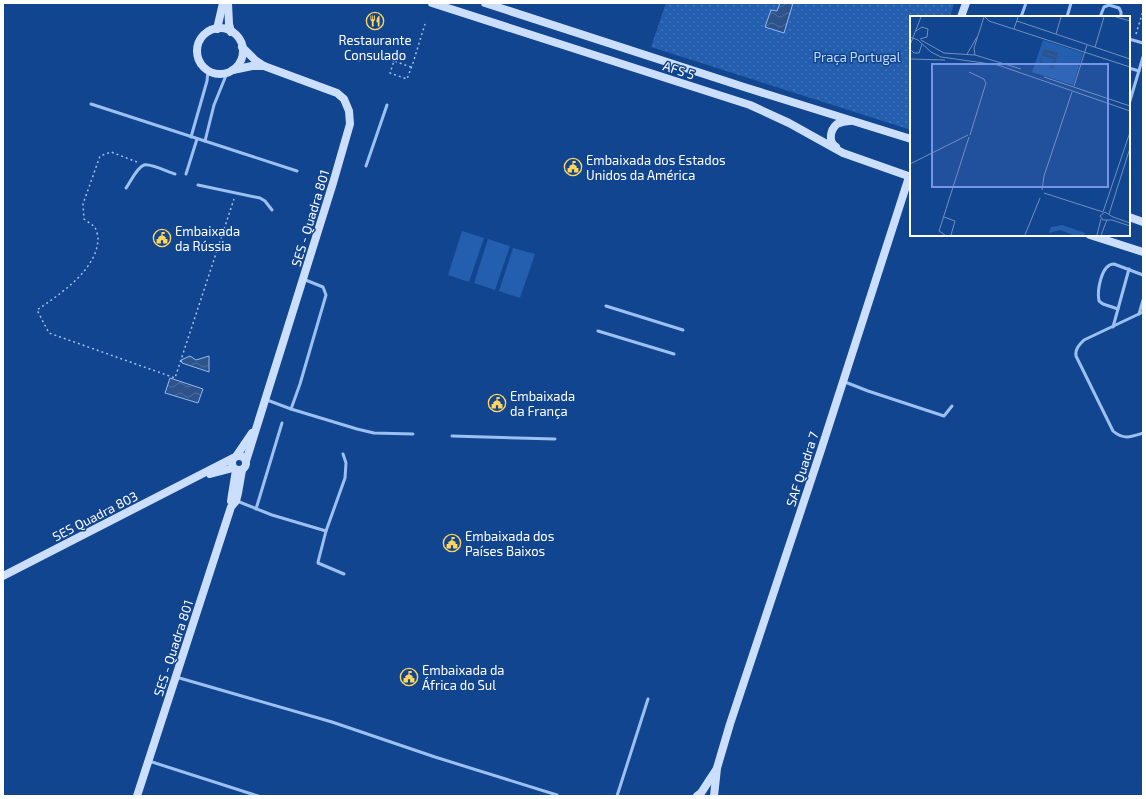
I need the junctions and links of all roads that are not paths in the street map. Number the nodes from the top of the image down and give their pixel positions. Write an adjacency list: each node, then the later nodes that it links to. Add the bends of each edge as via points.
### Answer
1 (223, 3): 13 (street)
2 (228, 3): 14 (street)
3 (432, 3): 32 (street, AFS 5, via 750,105)
4 (486, 3): 27 (street, AFS 5)
5 (966, 3): 8 (street)
6 (1026, 3): 9 (lane)
7 (1071, 3): 10 (lane)
8 (961, 16)
9 (1021, 16)
10 (1067, 16)
11 (1100, 16): 12 (lane, via 1104,7 1109,5 1119,8)
12 (1120, 16)
13 (217, 29): 14 (street); 21 (street, via 206,33 198,46 199,60)
14 (231, 32): 17 (street, via 238,38)
15 (1130, 39): 16 (lane)
16 (1143, 43)
17 (242, 47): 19 (street, SES - Quadra 801); 22 (street, via 238,65)
18 (1143, 57): 23 (lane)
19 (264, 66): 22 (street, SES - Quadra 801); 47 (street, SES - Quadra 801, via 336,93 344,100 349,111 350,124 334,183)
20 (1130, 68): 23 (lane)
21 (208, 71): 22 (street, via 220,74); 28 (lane)
22 (229, 71): 31 (lane, via 214,105)
23 (1139, 71): 24 (lane)
24 (1130, 101)
25 (92, 104): 28 (lane)
26 (387, 105): 33 (lane)
27 (853, 120): 30 (street, AFS 5); 32 (street, via 839,123 831,132 833,146)
28 (191, 136): 29 (lane)
29 (197, 139): 31 (lane); 36 (lane)
30 (910, 139)
31 (205, 141): 34 (lane)
32 (843, 153): 37 (street, AFS 5)
33 (366, 166)
34 (297, 171)
35 (175, 174): 39 (lane, via 144,165)
36 (186, 174)
37 (910, 177): 57 (street, SAF Quadra 7)
38 (198, 185): 40 (lane, via 260,198)
39 (126, 188)
40 (272, 210)
41 (1130, 217): 42 (street)
42 (1143, 222)
43 (1093, 236): 44 (street)
44 (1143, 252)
45 (1129, 269): 46 (lane); 50 (lane); 50 (lane, via 1109,264 1103,271 1099,301)
46 (1143, 275)
47 (303, 279): 58 (street, SES - Quadra 801); 60 (lane, via 323,287 326,295)
48 (1143, 300): 52 (lane)
49 (606, 306): 54 (lane)
50 (1118, 309): 53 (lane)
51 (1143, 312): 52 (lane)
52 (1139, 314): 53 (lane)
53 (1113, 327): 63 (lane, via 1084,340 1075,351 1076,356 1113,431 1123,437)
54 (682, 330)
55 (598, 331): 56 (lane)
56 (674, 354)
57 (843, 382): 59 (lane, via 944,416); 80 (street, SAF Quadra 7, via 730,724)
58 (265, 400): 60 (lane); 62 (street, SES - Quadra 801)
59 (952, 406)
60 (291, 409): 64 (lane, via 357,430)
61 (282, 423): 73 (lane)
62 (256, 427): 68 (street, SES - Quadra 801); 69 (street, SES - Quadra 801)
63 (1143, 433)
64 (412, 434)
65 (452, 436): 66 (lane)
66 (555, 439)
67 (343, 454): 74 (lane, via 346,463 345,478)
68 (235, 456): 69 (street, via 244,457); 70 (street, via 231,461); 71 (street, SES Quadra 803)
69 (246, 461): 70 (street, via 246,466)
70 (237, 469): 71 (street, SES Quadra 803); 72 (street, SES - Quadra 801)
71 (197, 477): 76 (street, SES Quadra 803)
72 (233, 502): 73 (lane); 77 (street, SES - Quadra 801)
73 (256, 509): 74 (lane)
74 (326, 531): 75 (lane, via 318,563)
75 (344, 574)
76 (3, 576)
77 (176, 677): 79 (street, SES - Quadra 801); 81 (lane, via 332,722)
78 (648, 698): 84 (lane)
79 (148, 761): 82 (street, SES - Quadra 801); 83 (lane)
80 (718, 768): 85 (street, SAF Quadra 7); 86 (street, SAF Quadra 7)
81 (557, 795)
82 (138, 796)
83 (258, 796)
84 (617, 796)
85 (698, 796)
86 (714, 796)

